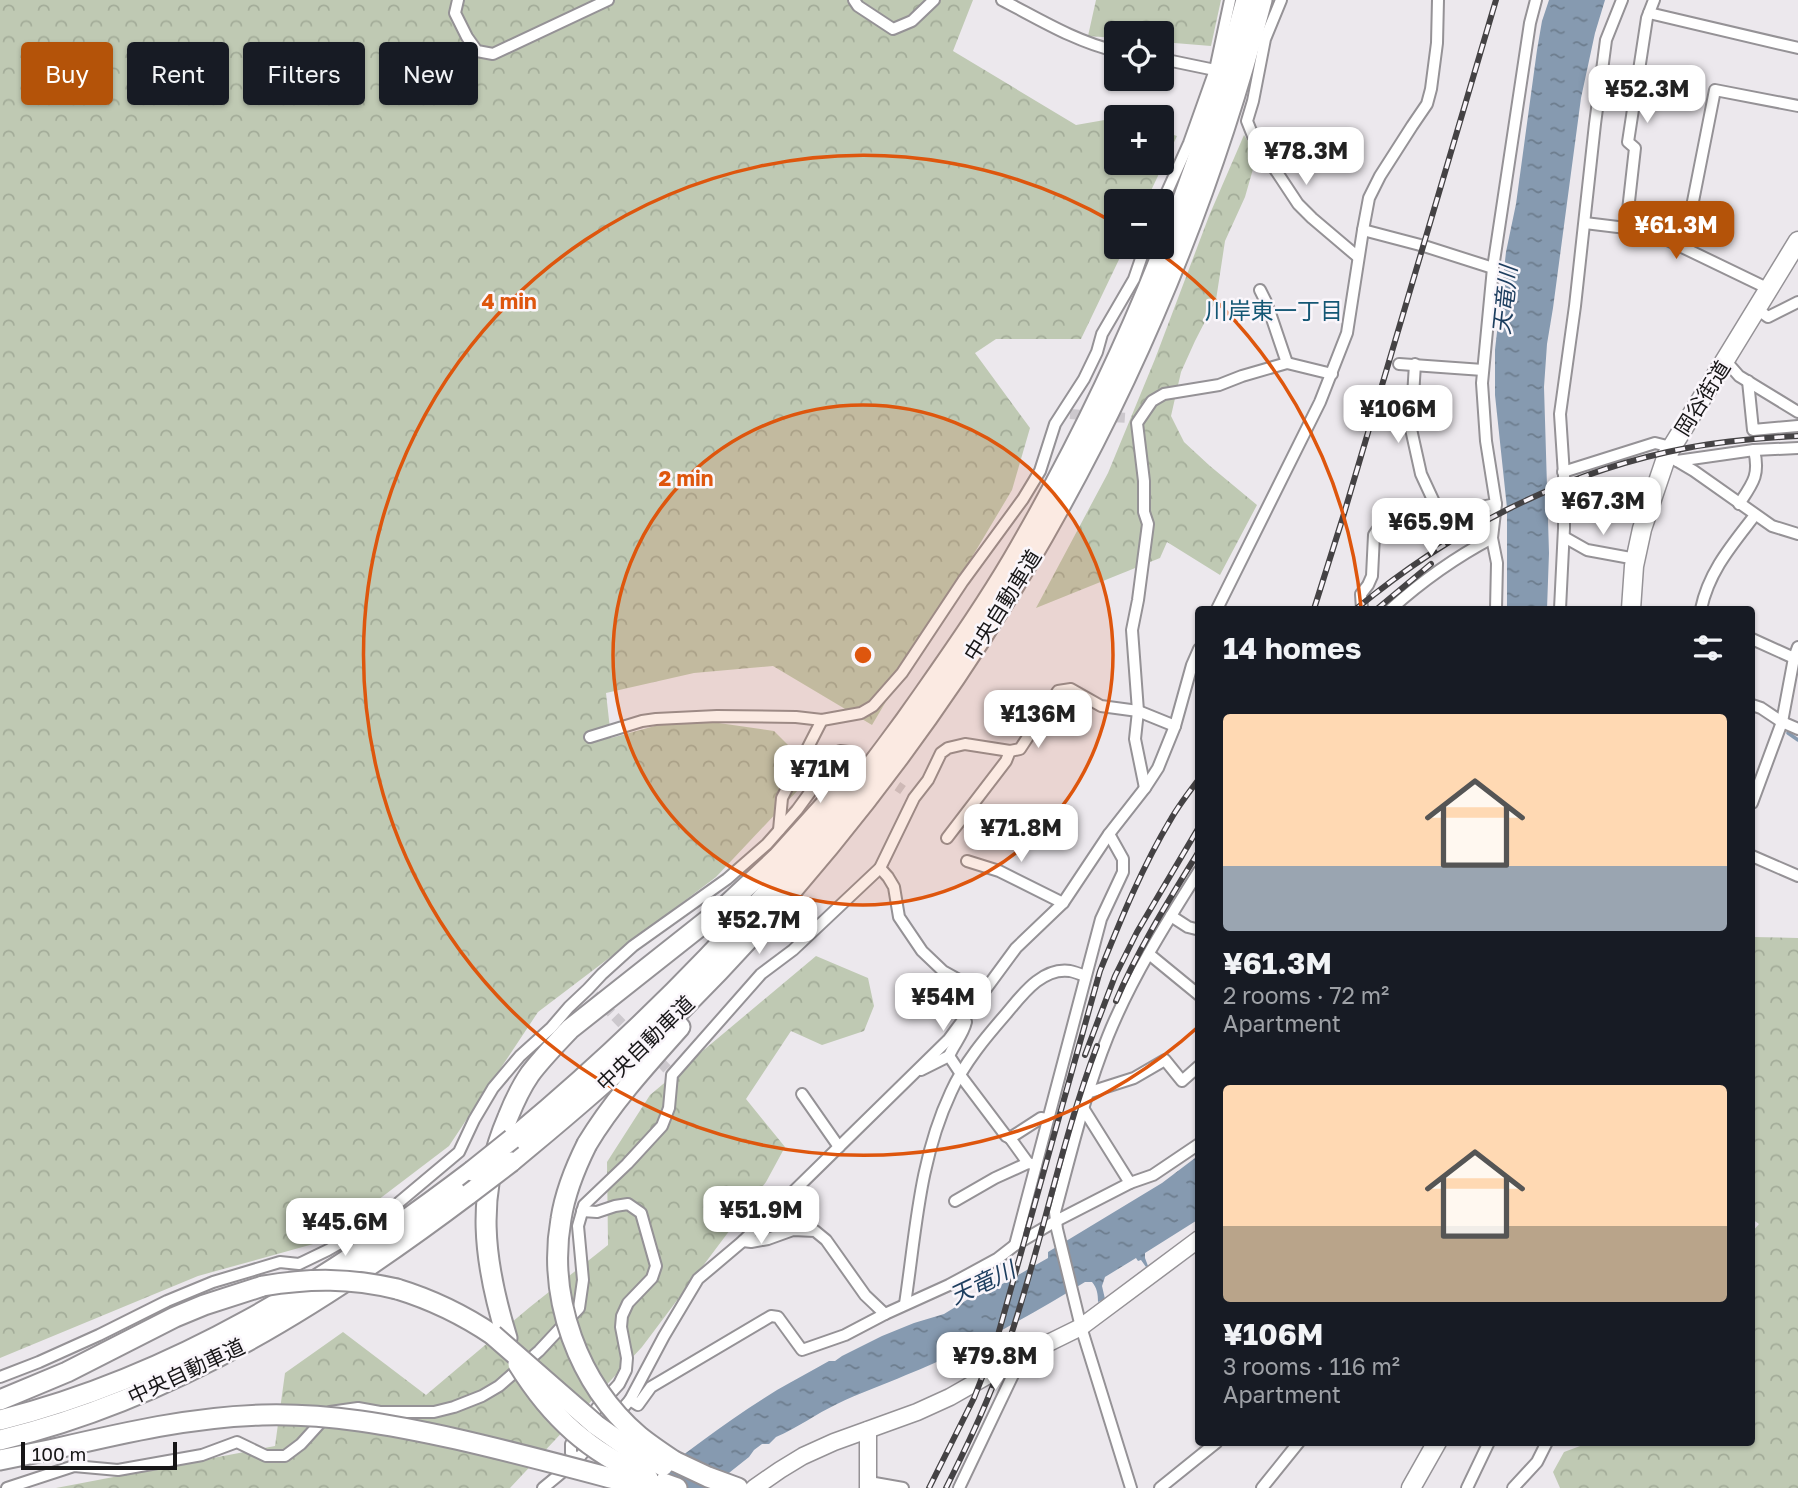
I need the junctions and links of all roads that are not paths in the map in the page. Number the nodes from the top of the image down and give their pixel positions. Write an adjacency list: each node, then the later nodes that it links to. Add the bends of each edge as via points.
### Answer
1 (458, 0): 2 (street, via 455,13 467,37 477,51 493,54)
2 (607, 0)
3 (854, 0): 4 (street, via 893,29 912,21)
4 (934, 0)
5 (1002, 0): 15 (street)
6 (1230, 0): 18 (street)
7 (1246, 0): 22 (highway, 中央自動車道)
8 (1262, 0): 22 (highway, 中央自動車道, via 1232,105)
9 (1281, 0): 27 (street, via 1265,39 1247,121 1298,204)
10 (1438, 0): 24 (street, via 1432,89 1369,198)
11 (1536, 0): 29 (street)
12 (1622, 0): 21 (street, via 1606,40)
13 (1654, 0): 14 (street)
14 (1649, 13): 16 (street); 23 (street, via 1628,142 1635,148)
15 (1104, 48)
16 (1798, 48)
17 (1174, 62): 18 (street)
18 (1215, 71): 20 (street)
19 (1798, 106): 26 (street, via 1715,90)
20 (1169, 189)
21 (1585, 223): 23 (street); 48 (street, via 1560,414)
22 (1181, 228): 34 (highway, 中央自動車道); 47 (highway, 中央自動車道)
23 (1626, 228): 26 (street)
24 (1363, 230): 27 (street); 29 (street)
25 (1798, 241): 30 (main road, 岡谷街道)
26 (1684, 247): 30 (street)
27 (1358, 257): 40 (street, via 1347,333)
28 (1140, 259): 69 (street, via 1084,379 1055,425 1040,471 1023,499 902,673 873,706 861,713)
29 (1493, 268): 39 (street)
30 (1769, 289): 33 (main road, 岡谷街道)
31 (1260, 290): 36 (street)
32 (1798, 302): 33 (street, via 1768,317)
33 (1757, 309): 35 (main road, 岡谷街道)
34 (1142, 343): 125 (highway, 中央自動車道, bridge, via 1088,457 969,658 827,849 639,1052 511,1162 337,1289 236,1349 170,1381 67,1421); 139 (highway, bridge, via 1095,457 1038,562 975,663 860,819 601,1121 567,1191 558,1245 560,1295 583,1364 608,1404 638,1435 674,1461)
35 (1725, 360): 41 (street); 46 (main road, 岡谷街道)
36 (1287, 363): 40 (street); 68 (street, via 1219,384 1164,394 1133,421 1147,524 1132,630)
37 (1399, 365): 38 (street)
38 (1415, 365): 39 (street); 51 (street, via 1411,429 1421,474)
39 (1483, 369): 49 (street, via 1486,441)
40 (1332, 374): 57 (street)
41 (1748, 381): 42 (street); 43 (street, via 1753,430)
42 (1798, 412)
43 (1798, 426)
44 (1798, 449): 45 (street)
45 (1754, 450): 46 (street); 50 (street, via 1755,481)
46 (1672, 455): 48 (street, via 1655,443); 50 (street); 56 (main road, 岡谷街道, via 1642,529)
47 (1064, 466): 118 (highway, via 946,648 825,804 728,904 570,1029 529,1076 500,1133 486,1194 487,1255); 123 (highway, 中央自動車道, bridge, via 962,639 815,839 666,1001 587,1075 424,1208 333,1271 244,1324 110,1386)
48 (1563, 472): 54 (street)
49 (1496, 504): 51 (street); 55 (street)
50 (1740, 504): 52 (street)
51 (1440, 515): 58 (street, via 1389,520 1378,529 1372,576 1361,594)
52 (1755, 515): 53 (street); 63 (street, via 1717,565)
53 (1798, 534)
54 (1564, 537): 56 (street, via 1587,550); 61 (street)
55 (1492, 538): 59 (street); 60 (street)
56 (1636, 558): 62 (main road, 岡谷街道)
57 (1218, 606)
58 (1362, 606)
59 (1395, 606)
60 (1496, 606)
61 (1560, 606)
62 (1630, 606)
63 (1702, 606)
64 (1755, 640): 65 (street)
65 (1796, 653): 70 (street)
66 (1195, 658): 71 (street)
67 (1755, 706): 70 (street)
68 (1138, 710): 71 (street); 74 (street, via 1101,706 1071,689 1058,691 1020,749); 76 (street, via 1135,739)
69 (822, 720): 73 (street, via 656,719); 80 (street, via 782,798)
70 (1782, 722): 72 (street); 78 (street)
71 (1175, 726): 76 (street)
72 (1798, 729)
73 (590, 737)
74 (1010, 751): 79 (street, via 965,744 948,748); 82 (street)
75 (848, 752): 80 (street, via 840,751)
76 (1145, 788): 81 (street)
77 (903, 790): 79 (street)
78 (1755, 795)
79 (914, 798): 85 (street)
80 (779, 830): 120 (street, via 727,879 633,946 602,974 591,992 569,1007 493,1088 459,1152 372,1225 299,1264 280,1262 213,1282)
81 (1109, 834): 88 (street); 92 (street, via 1123,859 1123,872 1101,919)
82 (947, 838)
83 (1755, 857): 86 (street)
84 (967, 861): 88 (street, via 999,871)
85 (880, 868): 94 (street, via 894,887 899,917 922,951); 110 (street, via 761,974 670,1072 669,1108 662,1126)
86 (1798, 876)
87 (1195, 877): 89 (street)
88 (1063, 903): 94 (street, via 1016,948)
89 (1171, 916): 90 (street); 91 (street)
90 (1195, 929)
91 (1149, 954): 93 (street); 100 (street, via 1109,1034)
92 (1085, 975): 99 (street, via 1052,973 1038,981 984,1040); 103 (street)
93 (1195, 992)
94 (979, 998): 95 (street)
95 (966, 1016): 96 (street, via 966,1025); 97 (street)
96 (949, 1056): 97 (street); 99 (street)
97 (916, 1070): 105 (street)
98 (1195, 1070): 100 (street, via 1182,1081 1165,1060 1134,1078)
99 (961, 1074): 104 (street); 115 (street, via 924,1172)
100 (1087, 1093): 102 (street)
101 (802, 1094): 105 (street)
102 (1083, 1108): 108 (street); 111 (street, via 1055,1212)
103 (1048, 1119): 104 (street, via 1041,1118); 107 (street)
104 (1010, 1138): 107 (street)
105 (839, 1147): 112 (street)
106 (1195, 1147): 108 (street, via 1153,1175)
107 (1032, 1164): 109 (street); 114 (street)
108 (1130, 1183): 111 (street)
109 (955, 1201)
110 (582, 1211): 132 (street, via 628,1204 641,1213 656,1266 652,1278 622,1315 626,1370 571,1444); 134 (street, via 578,1226 583,1280 579,1308 539,1351 482,1396 434,1412 358,1408 330,1412 285,1456 266,1456 237,1442 202,1455 118,1470 74,1466)
111 (1057, 1225): 114 (street); 117 (street)
112 (743, 1241): 116 (street, via 768,1240 793,1230 815,1231 865,1296); 122 (street, via 698,1279)
113 (1195, 1242): 117 (street)
114 (1015, 1245): 115 (street, via 949,1285)
115 (905, 1304): 116 (street)
116 (885, 1314): 122 (street, via 802,1350 778,1317 771,1316 651,1387 639,1405)
117 (1080, 1321): 119 (street); 143 (street)
118 (500, 1337): 121 (highway, bridge, via 426,1298 370,1283 314,1279 263,1286 204,1305); 137 (highway, bridge, via 533,1388 564,1424 605,1456); 138 (highway, bridge, via 622,1443 665,1467)
119 (1022, 1356): 124 (street, via 950,1397); 142 (street)
120 (0, 1377)
121 (0, 1400)
122 (630, 1400): 132 (street)
123 (0, 1420)
124 (868, 1430): 133 (street); 140 (street, via 803,1456)
125 (0, 1440)
126 (1212, 1446): 144 (street)
127 (1296, 1446): 145 (street)
128 (1435, 1446): 146 (main road)
129 (1487, 1446): 147 (street)
130 (1545, 1446): 148 (street)
131 (0, 1460): 136 (highway, bridge, via 187,1421 300,1416 417,1430)
132 (577, 1460): 135 (street)
133 (869, 1485): 141 (street)
134 (7, 1488)
135 (543, 1488)
136 (650, 1488)
137 (677, 1488)
138 (729, 1488)
139 (738, 1488)
140 (754, 1488)
141 (903, 1488)
142 (959, 1488)
143 (1131, 1488)
144 (1160, 1488)
145 (1262, 1488)
146 (1411, 1488)
147 (1467, 1488)
148 (1513, 1488)

